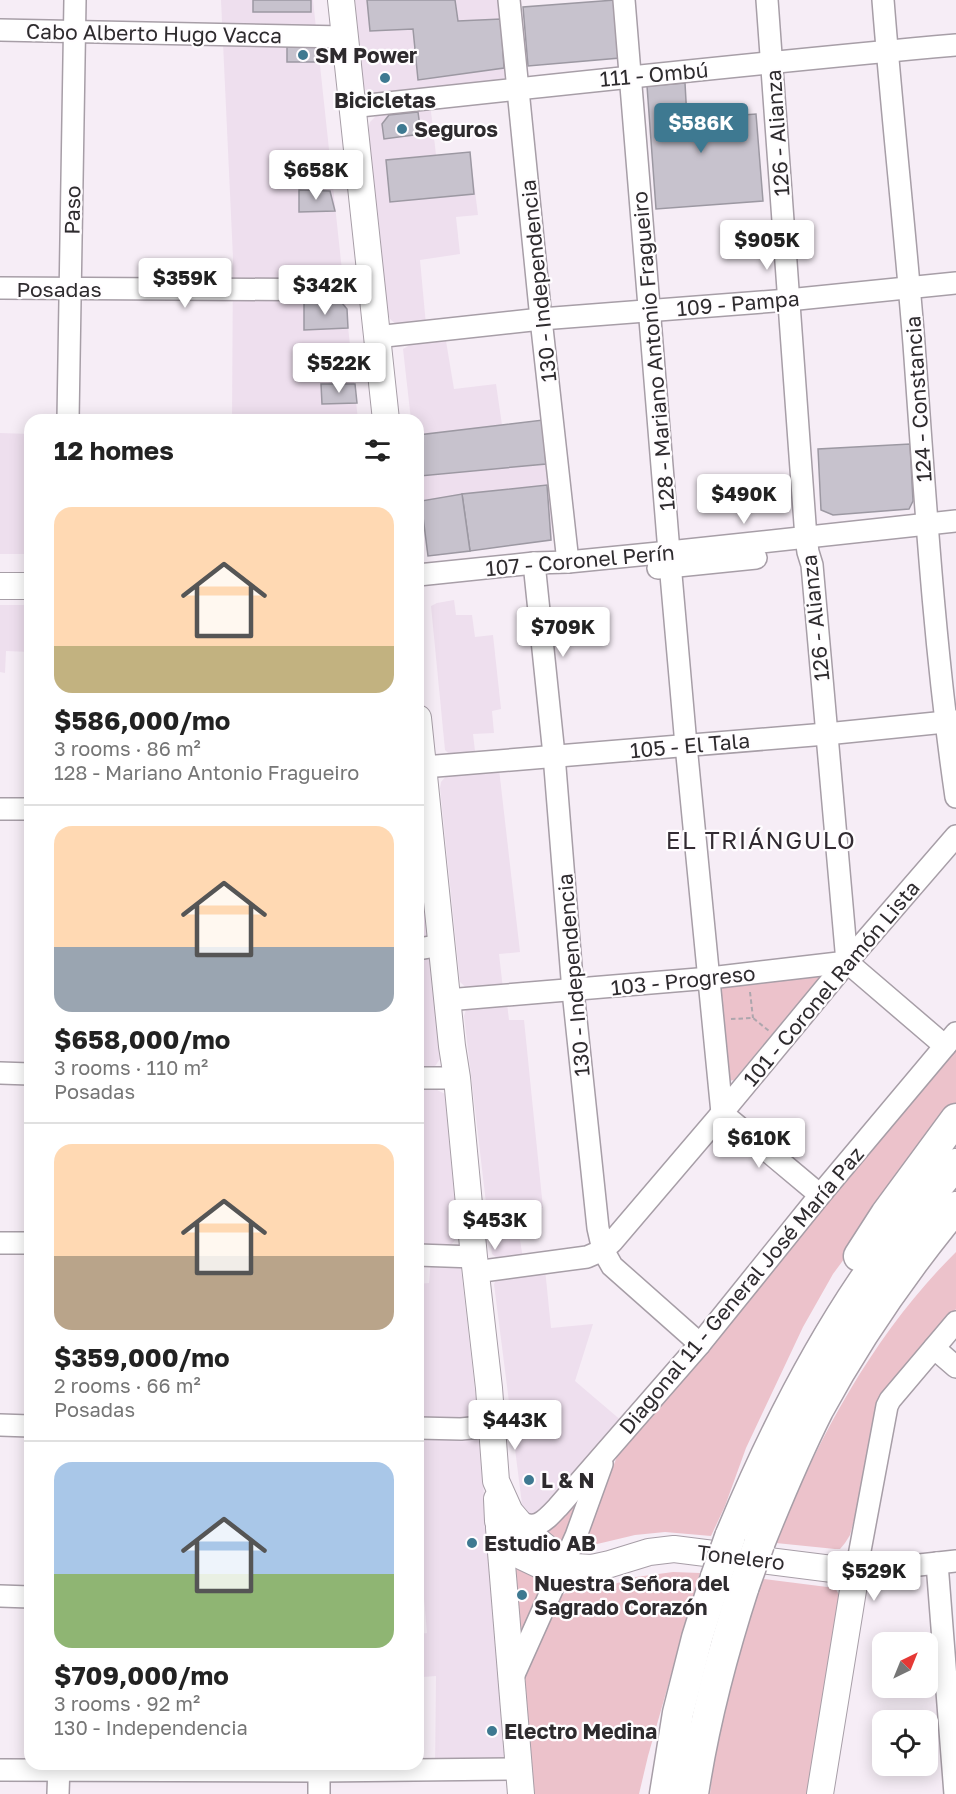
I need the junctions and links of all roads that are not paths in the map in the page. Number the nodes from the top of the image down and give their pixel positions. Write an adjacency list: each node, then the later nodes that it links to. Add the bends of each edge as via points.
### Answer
1 (75, 0): 8 (street, Paso)
2 (341, 0): 9 (main road)
3 (509, 0): 14 (street, 130 - Independencia)
4 (624, 0): 13 (street, 128 - Mariano Antonio Fragueiro)
5 (767, 0): 12 (street, 126 - Alianza)
6 (883, 0): 11 (street, 124 - Constancia)
7 (0, 30): 8 (street, Cabo Alberto Hugo Vacca)
8 (75, 31): 9 (street, Cabo Alberto Hugo Vacca); 19 (street, Paso)
9 (344, 37): 15 (main road)
10 (956, 45): 11 (street, 111 - Ombú)
11 (887, 51): 12 (street, 111 - Ombú); 17 (street, 124 - Constancia)
12 (772, 63): 13 (street, 111 - Ombú); 21 (street, 126 - Alianza)
13 (631, 75): 14 (street, 111 - Ombú); 22 (street, 128 - Mariano Antonio Fragueiro)
14 (519, 88): 15 (street, 111 - Ombú); 23 (street, 130 - Independencia)
15 (351, 107): 20 (main road)
16 (956, 283): 17 (street, 109 - Pampa)
17 (909, 287): 21 (street, 109 - Pampa); 28 (street, 124 - Constancia)
18 (0, 288): 19 (street, Posadas)
19 (71, 289): 20 (street, Posadas); 25 (street, Paso)
20 (371, 290): 24 (main road)
21 (788, 300): 22 (street, 109 - Pampa); 30 (street, 126 - Alianza)
22 (649, 310): 23 (street, 109 - Pampa); 31 (street, 128 - Mariano Antonio Fragueiro)
23 (541, 319): 24 (street, 109 - Pampa); 32 (street, 130 - Independencia)
24 (376, 337): 26 (main road)
25 (68, 414)
26 (385, 414)
27 (956, 521): 28 (street, 107 - Coronel Perín)
28 (928, 532): 29 (street, 107 - Coronel Perín); 30 (street, 107 - Coronel Perín); 40 (street, 124 - Constancia)
29 (956, 536)
30 (807, 545): 31 (street, 107 - Coronel Perín); 41 (street, 126 - Alianza)
31 (670, 560): 32 (street, 107 - Coronel Perín); 33 (street, 107 - Coronel Perín); 42 (street, 128 - Mariano Antonio Fragueiro)
32 (568, 562): 33 (street, 107 - Coronel Perín)
33 (534, 569): 36 (street, 107 - Coronel Perín); 39 (street, 107 - Coronel Perín); 43 (street, 130 - Independencia)
34 (0, 573): 35 (main road)
35 (24, 573)
36 (424, 575)
37 (0, 586): 38 (main road)
38 (24, 586)
39 (424, 586)
40 (950, 721): 41 (street, 105 - El Tala); 45 (street, 124 - Constancia)
41 (826, 734): 42 (street, 105 - El Tala); 51 (street, 126 - Alianza)
42 (686, 745): 43 (street, 105 - El Tala); 52 (street, 128 - Mariano Antonio Fragueiro)
43 (554, 755): 44 (street, 105 - El Tala); 53 (street, 130 - Independencia)
44 (424, 767): 48 (main road)
45 (956, 797)
46 (0, 809): 47 (street)
47 (24, 809)
48 (424, 814): 50 (main road)
49 (956, 836): 51 (street, 101 - Coronel Ramón Lista)
50 (430, 947): 54 (main road)
51 (847, 962): 52 (street, 103 - Progreso); 55 (street); 60 (street, 101 - Coronel Ramón Lista)
52 (710, 978): 53 (street, 103 - Progreso); 60 (street, 128 - Mariano Antonio Fragueiro)
53 (573, 991): 54 (street, 103 - Progreso); 68 (street, 130 - Independencia)
54 (447, 1000): 59 (main road)
55 (951, 1039): 63 (street, Diagonal 11 - General José María Paz)
56 (0, 1073): 57 (street)
57 (24, 1074)
58 (424, 1078): 59 (street)
59 (457, 1078): 70 (main road)
60 (722, 1113): 63 (street); 68 (street, 101 - Coronel Ramón Lista)
61 (956, 1119): 75 (highway, via 851,1268 820,1329)
62 (956, 1164): 75 (highway, via 894,1239 835,1326)
63 (820, 1195): 72 (street, Diagonal 11 - General José María Paz)
64 (956, 1207): 75 (highway)
65 (956, 1241): 75 (highway)
66 (0, 1243): 67 (street)
67 (24, 1243)
68 (603, 1250): 70 (street, 101 - Coronel Ramón Lista, via 588,1257); 72 (street, 130 - Independencia, via 612,1266)
69 (424, 1256): 70 (street, 101 - Coronel Ramón Lista)
70 (474, 1265): 78 (main road)
71 (956, 1322): 73 (street)
72 (700, 1344): 80 (street, Diagonal 11 - General José María Paz)
73 (934, 1348): 74 (street); 84 (street, via 887,1406)
74 (956, 1367)
75 (807, 1402): 85 (highway, bridge, via 794,1460 759,1544); 85 (highway, bridge, via 753,1482 730,1537)
76 (0, 1425): 77 (street)
77 (24, 1426)
78 (491, 1426): 79 (street); 81 (main road, via 496,1481 510,1512)
79 (424, 1428)
80 (606, 1452): 81 (street, Diagonal 11 - General José María Paz, via 546,1520 532,1526); 83 (street)
81 (506, 1520): 83 (main road, via 554,1554); 88 (main road)
82 (946, 1562): 84 (street, Tonelero); 105 (street)
83 (563, 1566): 84 (main road, Tonelero, via 592,1568 674,1549); 88 (street)
84 (856, 1572): 104 (main road)
85 (730, 1582): 89 (highway, via 697,1638); 90 (highway, via 723,1651)
86 (0, 1596): 87 (street)
87 (24, 1597)
88 (512, 1680): 93 (main road)
89 (678, 1713): 100 (highway); 101 (highway)
90 (698, 1761): 102 (highway); 103 (highway)
91 (24, 1769): 94 (street)
92 (424, 1769): 93 (street)
93 (519, 1769): 99 (main road)
94 (0, 1770)
95 (59, 1770): 97 (street)
96 (319, 1770): 98 (street)
97 (58, 1794)
98 (318, 1794)
99 (521, 1794)
100 (651, 1794)
101 (665, 1794)
102 (693, 1794)
103 (699, 1794)
104 (820, 1794)
105 (955, 1794)

